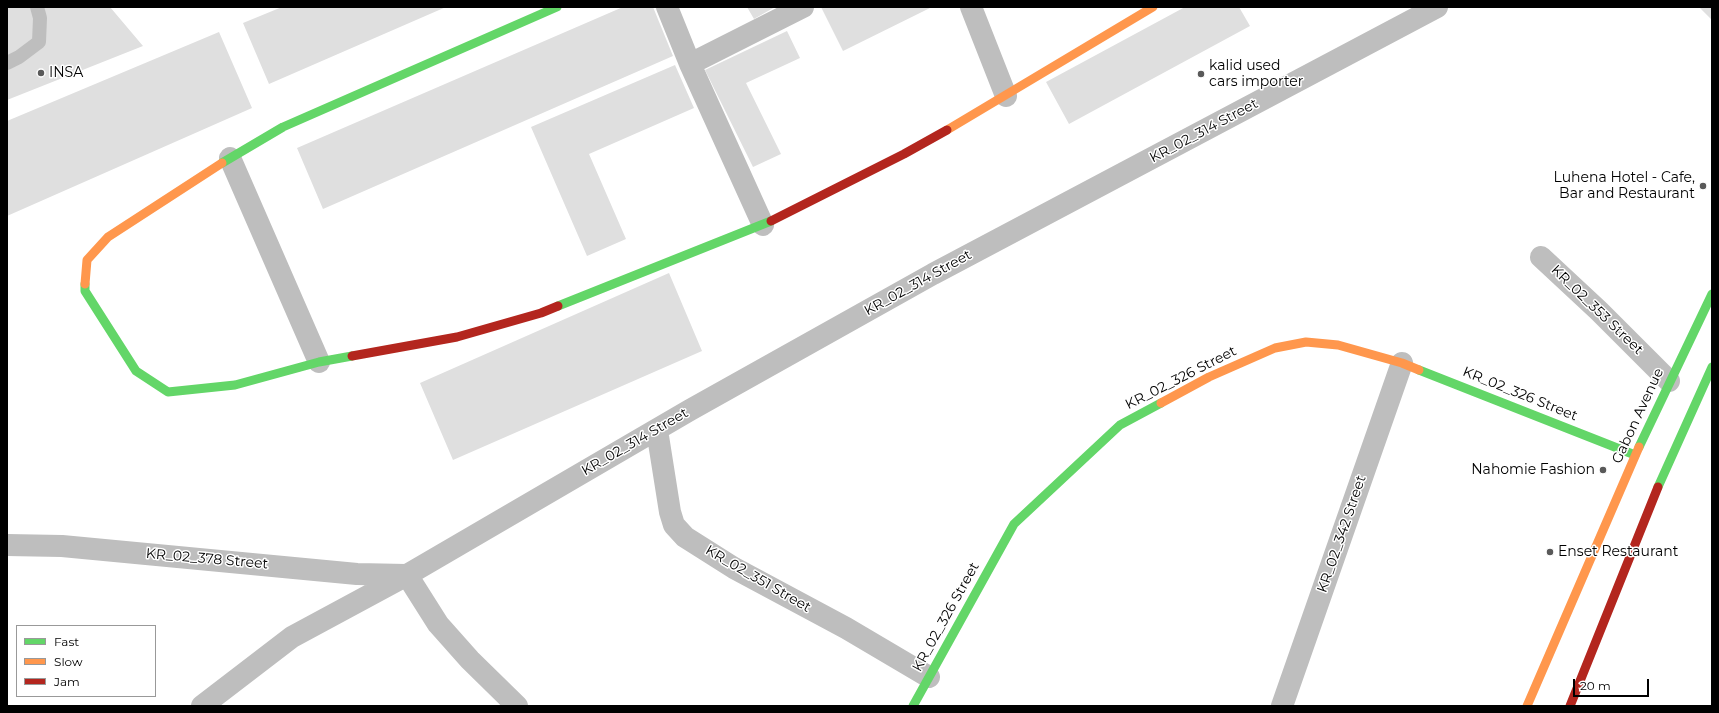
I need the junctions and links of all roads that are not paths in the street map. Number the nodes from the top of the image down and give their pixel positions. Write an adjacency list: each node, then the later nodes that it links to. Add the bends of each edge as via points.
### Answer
1 (37, 7): 8 (lane, via 40,18 39,42)
2 (557, 7): 11 (street, via 283,127)
3 (667, 7): 9 (street)
4 (803, 7): 9 (street)
5 (971, 7): 10 (street)
6 (1153, 7): 10 (street)
7 (1437, 7): 19 (street, KR_02_314 Street, via 933,274)
8 (7, 63)
9 (690, 64): 12 (street)
10 (1006, 96): 12 (street, via 904,154)
11 (230, 158): 15 (street); 15 (street, via 108,237 87,260 85,290 136,370 168,392 235,385)
12 (763, 225): 15 (street, via 540,313 457,337)
13 (1541, 257): 18 (street, KR_02_353 Street)
14 (1712, 294): 18 (street, Gabon Avenue)
15 (319, 362)
16 (1402, 363): 20 (street, KR_02_326 Street); 23 (street, KR_02_326 Street, via 1338,344 1306,342 1275,348 1209,376 1120,425 1014,524); 27 (street, KR_02_342 Street)
17 (1712, 367): 29 (street, via 1666,466)
18 (1669, 381): 20 (street, Gabon Avenue)
19 (657, 430): 22 (street, KR_02_314 Street); 23 (street, KR_02_351 Street, via 670,512 674,525 685,537 734,568 846,628)
20 (1635, 456): 28 (street, Gabon Avenue)
21 (7, 546): 22 (street, KR_02_378 Street, via 62,546 357,574)
22 (407, 575): 24 (street, KR_02_314 Street, via 292,637); 25 (street, via 438,624)
23 (929, 677): 26 (street, KR_02_326 Street)
24 (202, 706)
25 (517, 706)
26 (913, 706)
27 (1282, 706)
28 (1527, 706)
29 (1570, 706)

